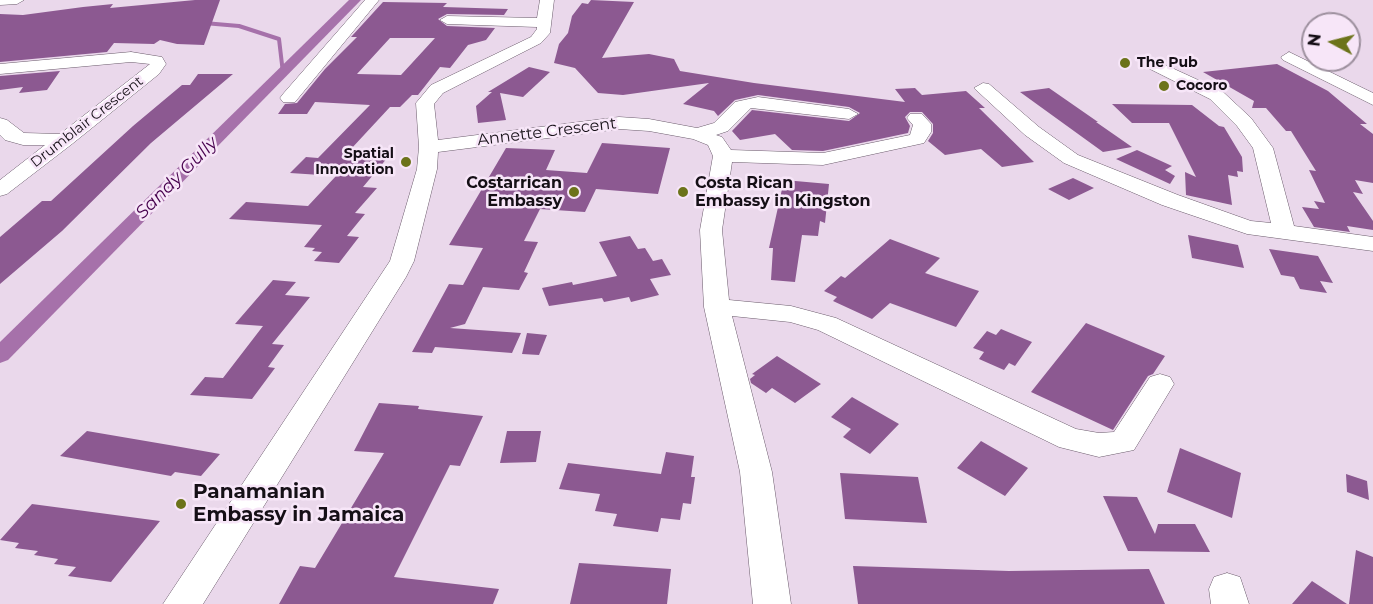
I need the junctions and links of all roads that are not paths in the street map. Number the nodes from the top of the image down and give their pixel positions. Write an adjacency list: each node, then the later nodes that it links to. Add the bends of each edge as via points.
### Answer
1 (17, 0): 4 (street)
2 (372, 0): 11 (street)
3 (547, 0): 6 (street)
4 (0, 2)
5 (447, 20): 6 (street)
6 (543, 23): 18 (street, via 545,30 536,40 437,89 425,103)
7 (1289, 57): 12 (street)
8 (1148, 62): 21 (street, via 1216,95 1244,122 1263,148)
9 (0, 69): 17 (street, Drumblair Crescent, via 115,58 156,60 153,71)
10 (983, 88): 21 (street, via 1071,159 1217,218)
11 (289, 98)
12 (1373, 100)
13 (849, 114): 16 (street, via 758,102 741,106 721,127)
14 (916, 118): 19 (street, via 922,124 917,139 872,150 823,159)
15 (0, 124): 17 (street, via 12,136)
16 (698, 134): 18 (street, Annette Crescent, via 649,125 600,124); 19 (street, Annette Crescent, via 715,141)
17 (65, 140): 20 (street, Drumblair Crescent)
18 (429, 147): 25 (street, via 427,170 394,277)
19 (723, 156): 23 (street, via 711,230)
20 (0, 190)
21 (1284, 232): 22 (street)
22 (1373, 244)
23 (717, 307): 24 (street, via 790,314 818,321 1070,440 1099,445 1123,442); 26 (street, via 756,472)
24 (1160, 384)
25 (183, 604)
26 (772, 604)

